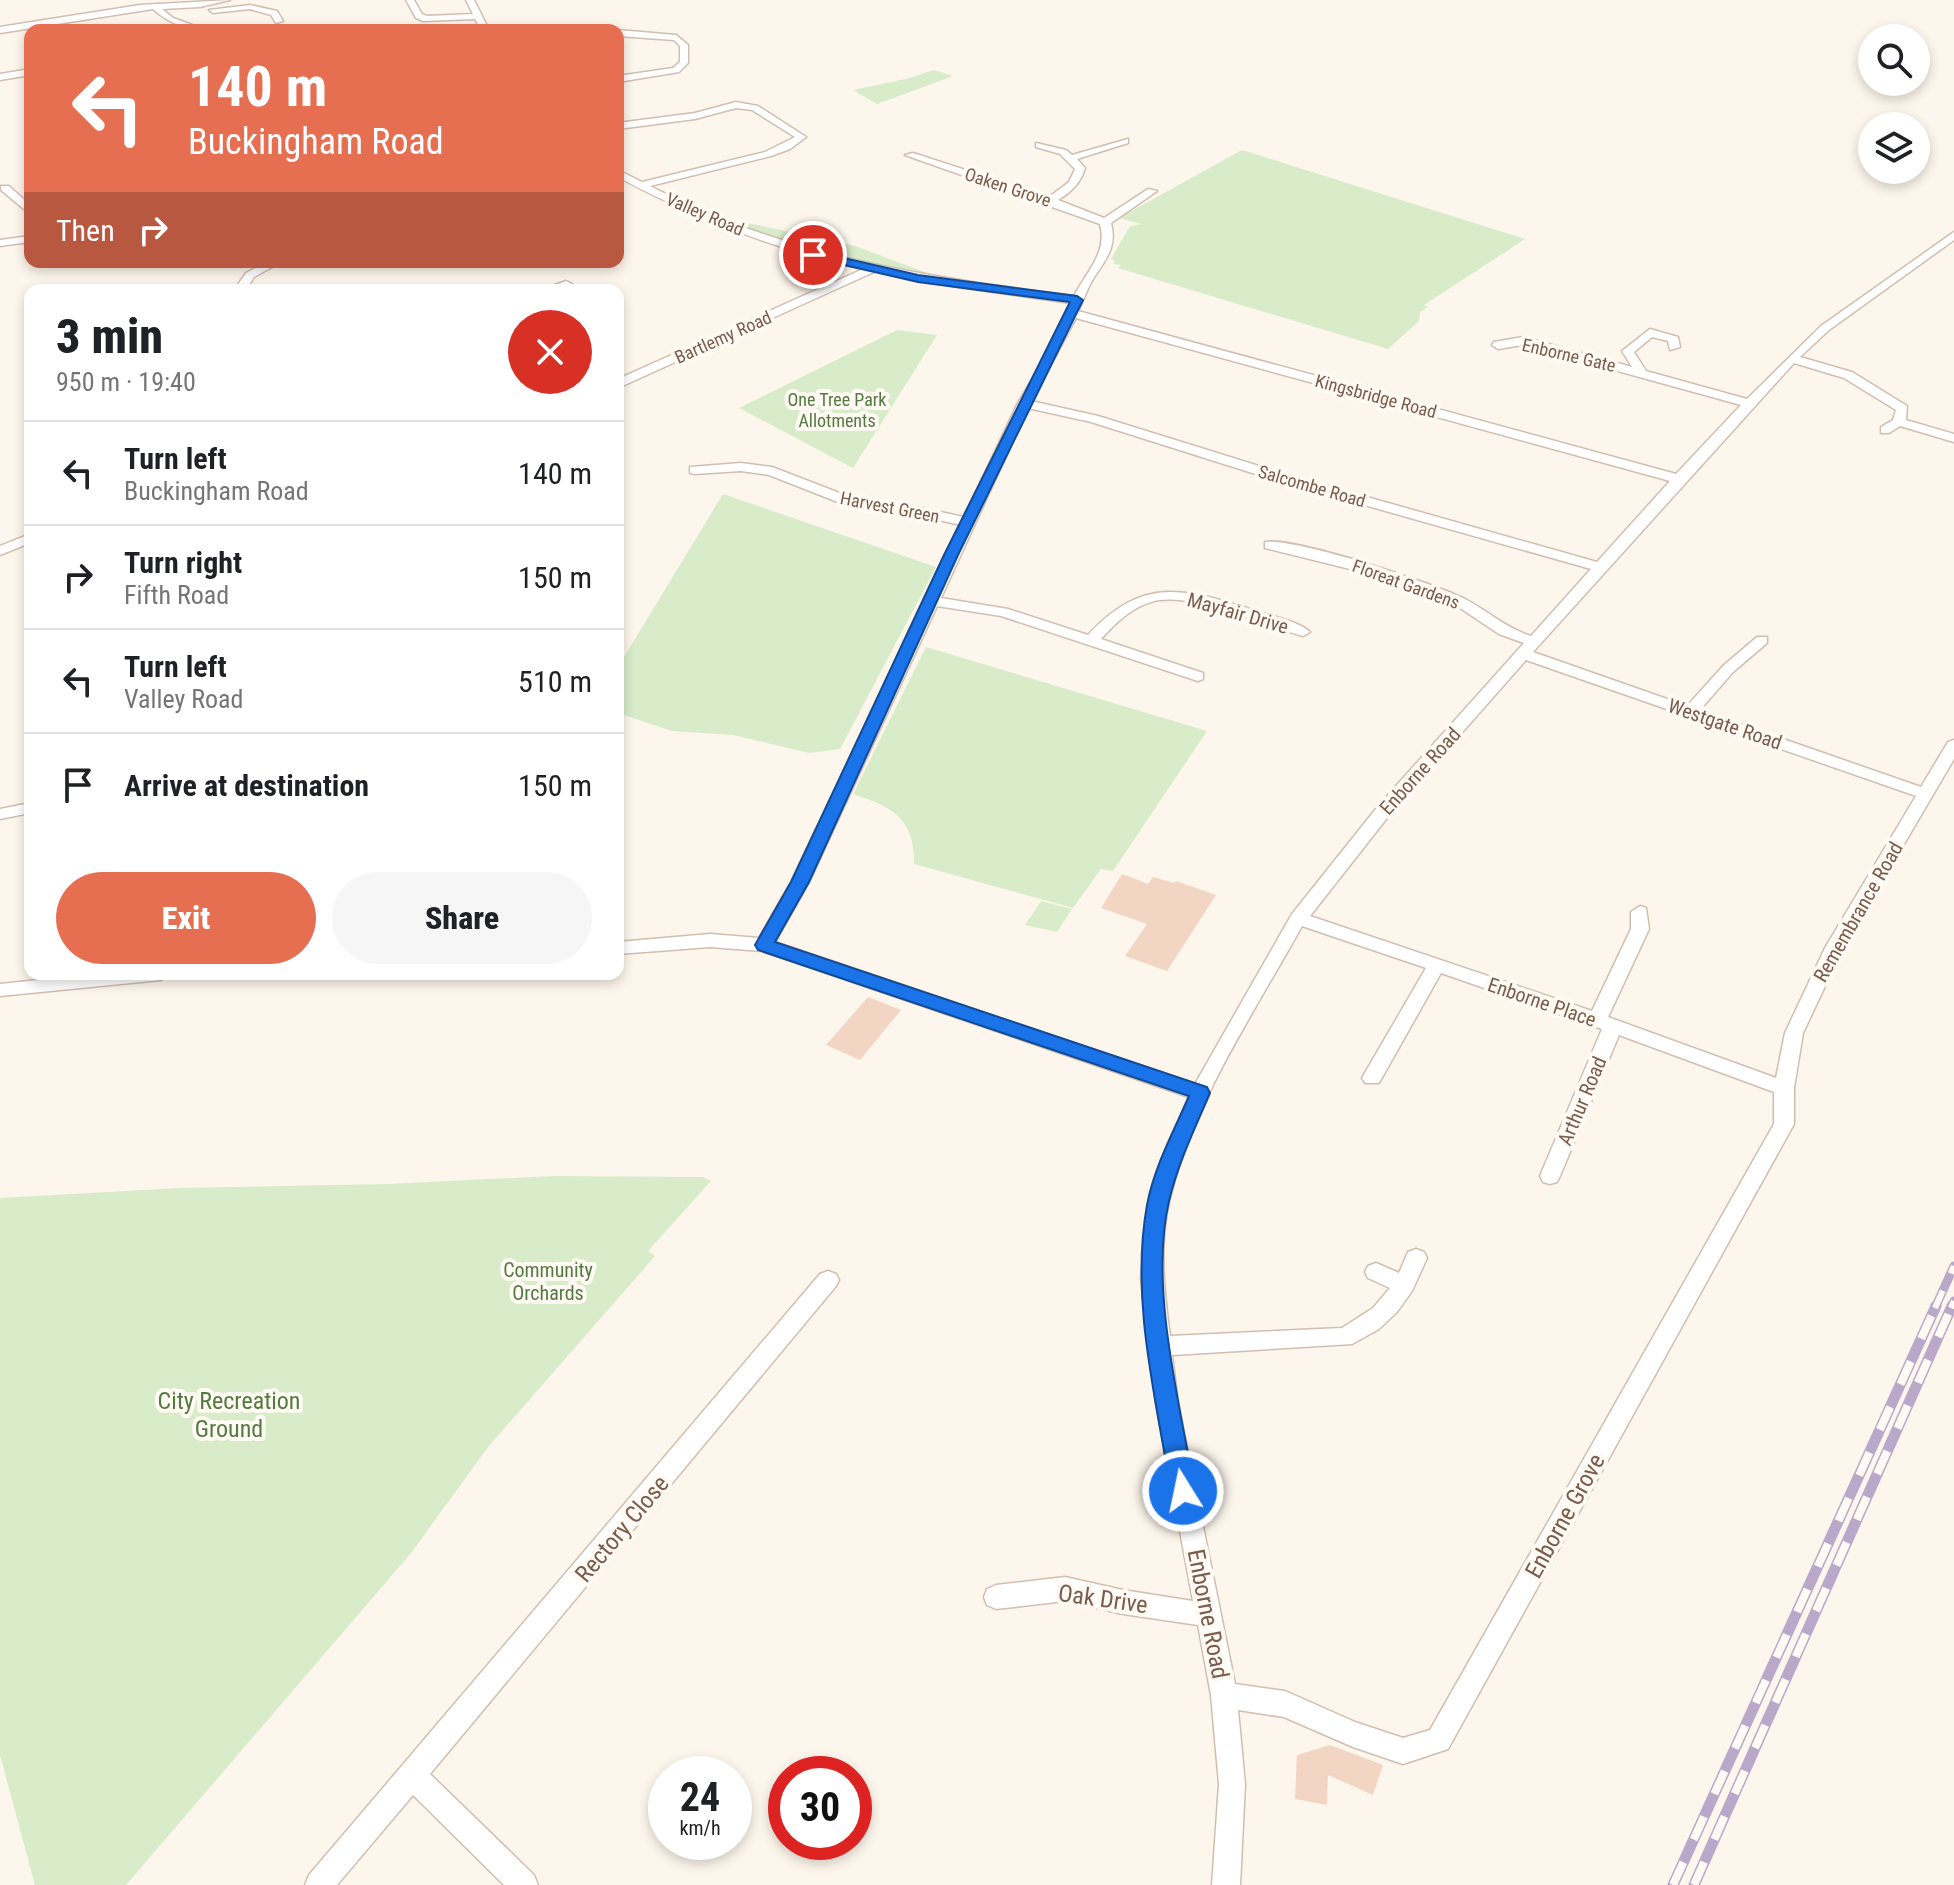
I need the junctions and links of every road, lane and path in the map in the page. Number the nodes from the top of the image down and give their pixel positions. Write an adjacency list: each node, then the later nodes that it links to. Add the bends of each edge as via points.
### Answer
1 (226, 0): 4 (street)
2 (410, 0): 6 (street, via 426,19)
3 (470, 0): 6 (street)
4 (154, 6): 5 (street); 8 (street)
5 (167, 16): 7 (street, via 250,7 274,13); 9 (street)
6 (478, 16): 10 (street)
7 (279, 21)
8 (38, 24)
9 (187, 24)
10 (482, 24)
11 (24, 26): 12 (street)
12 (0, 30)
13 (624, 33): 16 (street, via 667,36 684,45 684,63 676,70)
14 (24, 73): 15 (street)
15 (0, 77)
16 (624, 78)
17 (624, 125): 23 (street, via 736,105 755,108 801,137 768,154)
18 (1125, 140): 21 (street)
19 (1039, 145): 21 (street)
20 (910, 155): 26 (street, Oaken Grove)
21 (1071, 158): 26 (street, via 1080,168 1078,178)
22 (624, 178): 23 (street, Valley Road)
23 (640, 185): 33 (street, Valley Road, via 756,236)
24 (5, 188): 27 (street)
25 (1152, 191): 28 (street)
26 (1050, 201): 28 (street, Oaken Grove)
27 (24, 205)
28 (1105, 222): 35 (street, via 1110,237 1105,255)
29 (1954, 235): 38 (street, Enborne Road)
30 (24, 240): 31 (street)
31 (0, 243)
32 (264, 268): 34 (street)
33 (872, 269): 35 (street, Valley Road); 40 (street, Bartlemy Road)
34 (244, 284)
35 (1075, 306): 41 (street); 47 (street, Kingsbridge Road)
36 (1498, 345): 39 (street, Enborne Gate, via 1523,341)
37 (1674, 347): 39 (street, Enborne Gate, via 1674,339 1650,333 1628,351)
38 (1792, 358): 42 (street, Enborne Road); 43 (street, via 1863,383 1903,409)
39 (1640, 371): 42 (street, Enborne Gate)
40 (624, 381)
41 (1024, 403): 48 (street); 52 (street, Salcombe Road)
42 (1749, 403): 47 (street, Enborne Road)
43 (1899, 422): 44 (street); 45 (street)
44 (1885, 430)
45 (1954, 438)
46 (695, 470): 48 (street, Harvest Green, via 720,464 772,471 853,503)
47 (1679, 479): 52 (street, Enborne Road)
48 (968, 522): 53 (street)
49 (24, 541): 51 (street)
50 (1270, 545): 57 (street, Floreat Gardens, via 1410,582 1481,614)
51 (0, 551)
52 (1601, 568): 57 (street, Enborne Road)
53 (930, 601): 56 (street, via 1003,612); 66 (street, via 800,882)
54 (1303, 632): 56 (street, Mayfair Drive, via 1212,604 1157,596 1132,605)
55 (1762, 640): 59 (street)
56 (1091, 641): 58 (street)
57 (1529, 648): 59 (street, Westgate Road); 65 (street, Enborne Road, via 1385,809)
58 (1198, 676)
59 (1690, 712): 61 (street, Westgate Road)
60 (1954, 745): 61 (street, Remembrance Road)
61 (1926, 794): 73 (street, Remembrance Road, via 1834,948 1794,1033)
62 (24, 809): 63 (street)
63 (0, 814)
64 (1640, 912): 71 (street, Arthur Road, via 1640,929)
65 (1298, 918): 68 (street, Enborne Place); 74 (street, Enborne Road)
66 (764, 945): 67 (street, via 718,941); 74 (street)
67 (624, 948)
68 (1436, 966): 71 (street, Enborne Place); 72 (street)
69 (57, 980): 70 (street)
70 (0, 990)
71 (1605, 1023): 73 (street, Enborne Place); 75 (street, Arthur Road)
72 (1372, 1078)
73 (1784, 1088): 83 (street, Enborne Grove, via 1784,1124 1439,1740 1403,1751 1285,1704)
74 (1200, 1093): 80 (street, Enborne Road, via 1158,1205 1152,1279)
75 (1550, 1176)
76 (1416, 1258): 79 (street)
77 (1376, 1272): 79 (street)
78 (828, 1280): 84 (street, Rectory Close)
79 (1404, 1285): 80 (street, via 1392,1307 1370,1326 1344,1337)
80 (1159, 1346): 82 (street, Enborne Road)
81 (996, 1597): 82 (street, Oak Drive, via 1065,1589)
82 (1210, 1615): 83 (street, Enborne Road)
83 (1224, 1695): 87 (street, Enborne Road, via 1232,1784)
84 (413, 1776): 85 (street, Rectory Close); 86 (street)
85 (319, 1885)
86 (524, 1885)
87 (1226, 1885)

